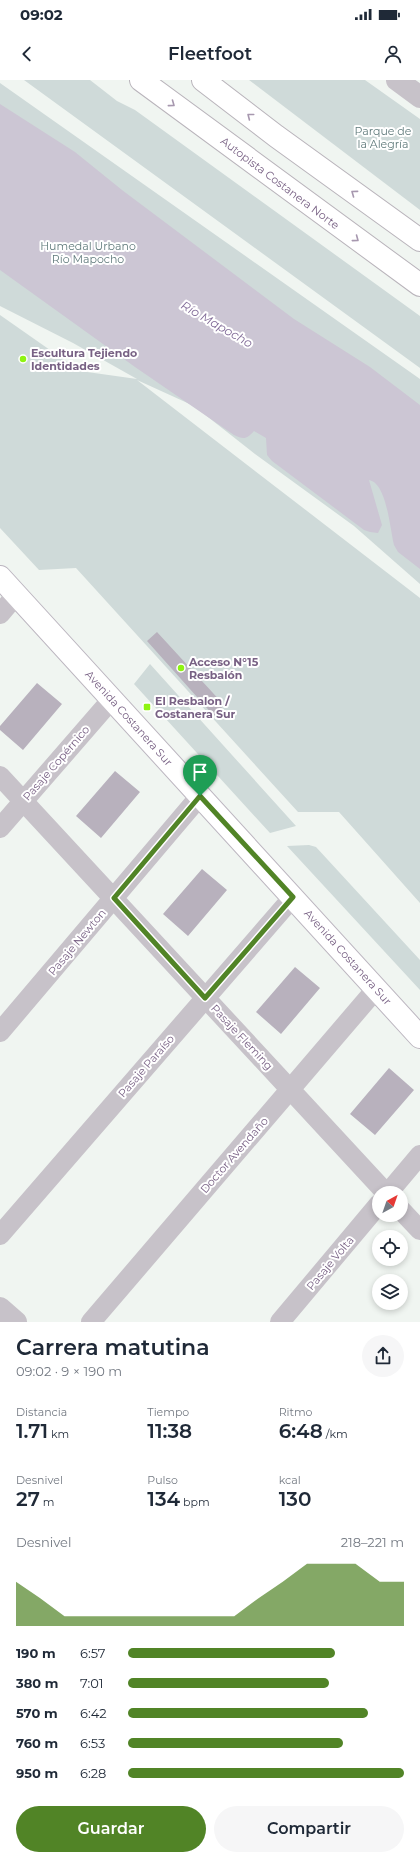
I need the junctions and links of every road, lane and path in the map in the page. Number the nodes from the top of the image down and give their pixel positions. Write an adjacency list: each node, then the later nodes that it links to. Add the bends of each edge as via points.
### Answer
1 (142, 80): 6 (main road, Autopista Costanera Norte, one-way to 6)
2 (203, 80): 5 (main road, one-way to 2)
3 (397, 80): 4 (street)
4 (420, 97)
5 (420, 240)
6 (420, 285)
7 (0, 577): 8 (main road, Avenida Costanera Sur)
8 (16, 595): 9 (street); 10 (main road, Avenida Costanera Sur)
9 (0, 614)
10 (112, 699): 12 (main road, Avenida Costanera Sur); 13 (street, Pasaje Copérnico)
11 (0, 776): 13 (street, Pasaje Fleming)
12 (200, 796): 15 (main road, Avenida Costanera Sur); 16 (street, Pasaje Newton)
13 (23, 801): 14 (street, Pasaje Copérnico); 16 (street, Pasaje Fleming)
14 (0, 828)
15 (293, 897): 17 (main road, Avenida Costanera Sur); 18 (street, Pasaje Paraíso)
16 (114, 898): 18 (street, Pasaje Fleming); 19 (street, Pasaje Newton)
17 (376, 989): 20 (main road, Avenida Costanera Sur); 21 (street, Doctor Avendaño)
18 (205, 998): 21 (street, Pasaje Fleming); 28 (street, Pasaje Paraíso)
19 (0, 1032)
20 (420, 1037)
21 (290, 1090): 23 (street, Pasaje Fleming); 31 (street, Doctor Avendaño)
22 (420, 1155): 24 (street)
23 (380, 1186)
24 (393, 1186)
25 (372, 1212): 32 (street, Pasaje Volta)
26 (408, 1217): 27 (street)
27 (420, 1230)
28 (0, 1235)
29 (0, 1308): 30 (street)
30 (16, 1322)
31 (91, 1322)
32 (280, 1322)

